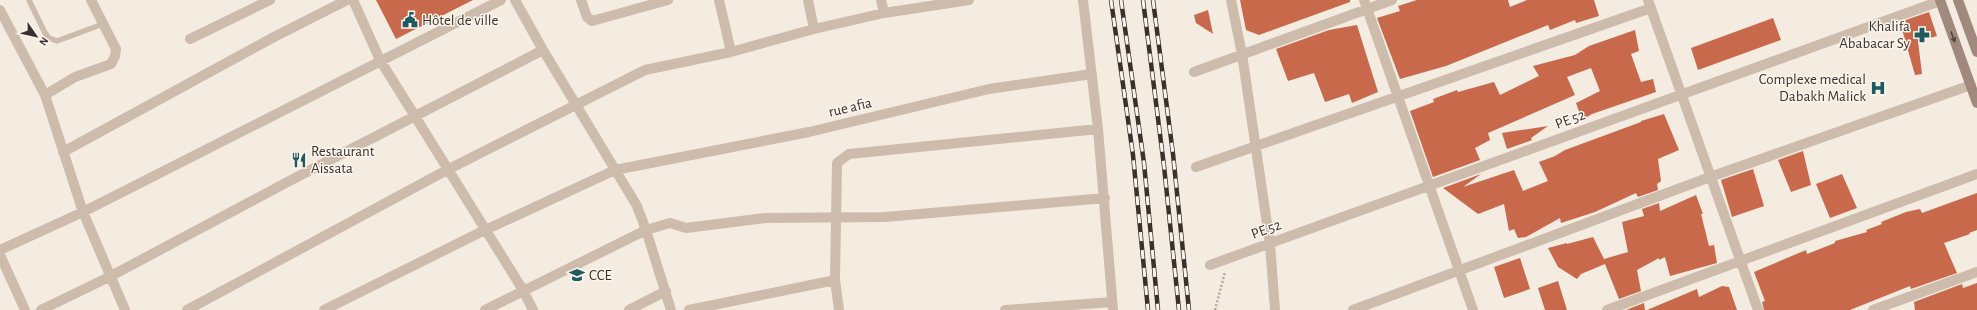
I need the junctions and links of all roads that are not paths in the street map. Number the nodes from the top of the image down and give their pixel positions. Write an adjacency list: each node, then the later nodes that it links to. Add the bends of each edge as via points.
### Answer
1 (29, 0): 25 (lane, via 45,33 57,41)
2 (91, 0): 25 (street)
3 (270, 0): 27 (street)
4 (348, 0): 44 (street, via 274,37)
5 (354, 0): 32 (street)
6 (501, 0): 32 (street)
7 (515, 0): 28 (street)
8 (581, 0): 20 (street, via 587,17 592,21)
9 (668, 0): 20 (street)
10 (719, 0): 29 (street)
11 (808, 0): 26 (street)
12 (881, 0): 24 (street)
13 (968, 0): 19 (street)
14 (1083, 0): 34 (street)
15 (1231, 0): 31 (street)
16 (1392, 0): 21 (street)
17 (1940, 0): 35 (street, one-way to 35); 37 (street, PE 52)
18 (1958, 0): 30 (street)
19 (948, 2): 24 (street)
20 (643, 3)
21 (1365, 4): 31 (street); 38 (street)
22 (1649, 4): 37 (street); 38 (street)
23 (0, 10): 36 (street)
24 (884, 13): 26 (street)
25 (103, 24): 36 (street, via 116,49 110,64 75,77)
26 (814, 29): 29 (street)
27 (190, 39)
28 (543, 50): 40 (street); 41 (street)
29 (731, 52): 40 (street, via 645,70 608,87)
30 (1977, 52)
31 (1242, 54): 33 (street); 43 (street)
32 (380, 60): 41 (street); 52 (street)
33 (1194, 72)
34 (1092, 74): 42 (street); 47 (street, rue afia, via 989,89 809,132)
35 (1971, 85): 39 (street); 49 (street)
36 (45, 95): 44 (street)
37 (1682, 95): 49 (street); 50 (street, PE 52)
38 (1398, 97): 43 (street); 50 (street)
39 (1977, 103)
40 (576, 106): 46 (street); 47 (street)
41 (414, 116): 46 (street); 63 (street)
42 (1098, 129): 51 (street); 53 (street, via 849,154 837,163)
43 (1254, 147): 45 (street); 56 (street)
44 (63, 152): 52 (street)
45 (1196, 167)
46 (447, 170): 54 (street); 71 (street)
47 (615, 170): 54 (street, rue afia); 55 (street, via 637,206)
48 (1977, 174): 59 (street)
49 (1710, 177): 59 (street); 61 (street)
50 (1429, 186): 56 (street, PE 52); 61 (street)
51 (1104, 198): 53 (street, via 885,217); 67 (street)
52 (83, 212): 57 (street); 63 (street)
53 (837, 217): 55 (street, via 765,218 686,228 670,223); 64 (street)
54 (485, 230): 65 (street); 72 (street, rue afia)
55 (646, 230): 65 (street); 66 (street)
56 (1270, 244): 60 (street, PE 52); 81 (street)
57 (0, 250)
58 (0, 255): 68 (street)
59 (1740, 261): 84 (street); 85 (street)
60 (1210, 265)
61 (1460, 271): 82 (street); 83 (street)
62 (1977, 272): 86 (street)
63 (109, 277): 69 (street); 70 (street)
64 (835, 280): 77 (street); 78 (street)
65 (523, 290): 73 (street); 74 (street)
66 (666, 291): 75 (street); 76 (street)
67 (1113, 306): 80 (street)
68 (25, 310)
69 (41, 310)
70 (125, 310)
71 (186, 310)
72 (324, 310)
73 (485, 310)
74 (533, 310)
75 (629, 310)
76 (671, 310)
77 (689, 310)
78 (839, 310)
79 (1005, 310): 80 (street)
80 (1010, 310)
81 (1275, 310)
82 (1353, 310)
83 (1473, 310)
84 (1607, 310)
85 (1758, 310)
86 (1874, 310)

